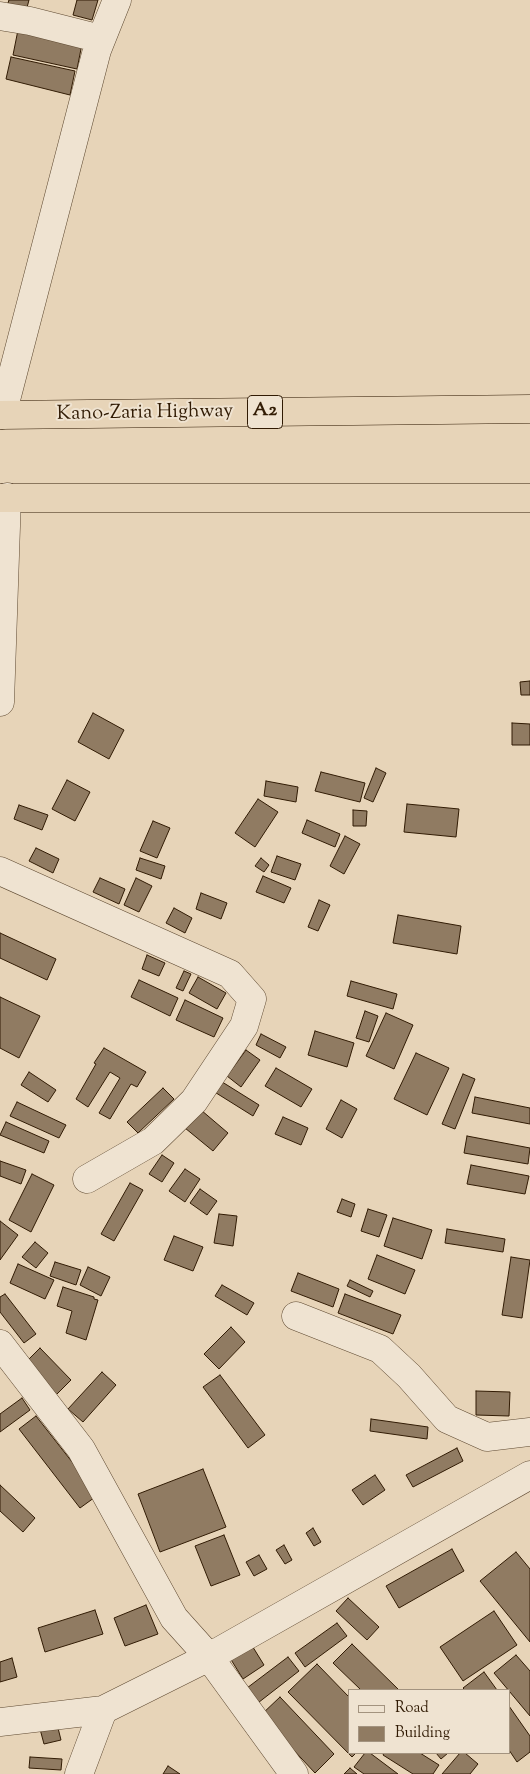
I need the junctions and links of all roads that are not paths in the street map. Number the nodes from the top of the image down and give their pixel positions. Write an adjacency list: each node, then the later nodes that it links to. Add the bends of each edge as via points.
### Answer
1 (117, 0): 3 (street)
2 (0, 16): 3 (street)
3 (101, 39): 5 (street)
4 (530, 409): 5 (highway, Kano-Zaria Highway / A2)
5 (1, 415)
6 (3, 498): 7 (highway); 8 (street)
7 (530, 498)
8 (0, 702)
9 (0, 871): 10 (street, via 230,974 252,999 244,1026 194,1101 153,1141)
10 (87, 1179)
11 (296, 1316): 13 (street, via 380,1349 447,1419 487,1437)
12 (0, 1344): 15 (street, via 81,1449 174,1618)
13 (530, 1432)
14 (530, 1475): 15 (street)
15 (209, 1657): 16 (street); 19 (street)
16 (103, 1710): 17 (street); 18 (street)
17 (0, 1722)
18 (79, 1774)
19 (294, 1774)

